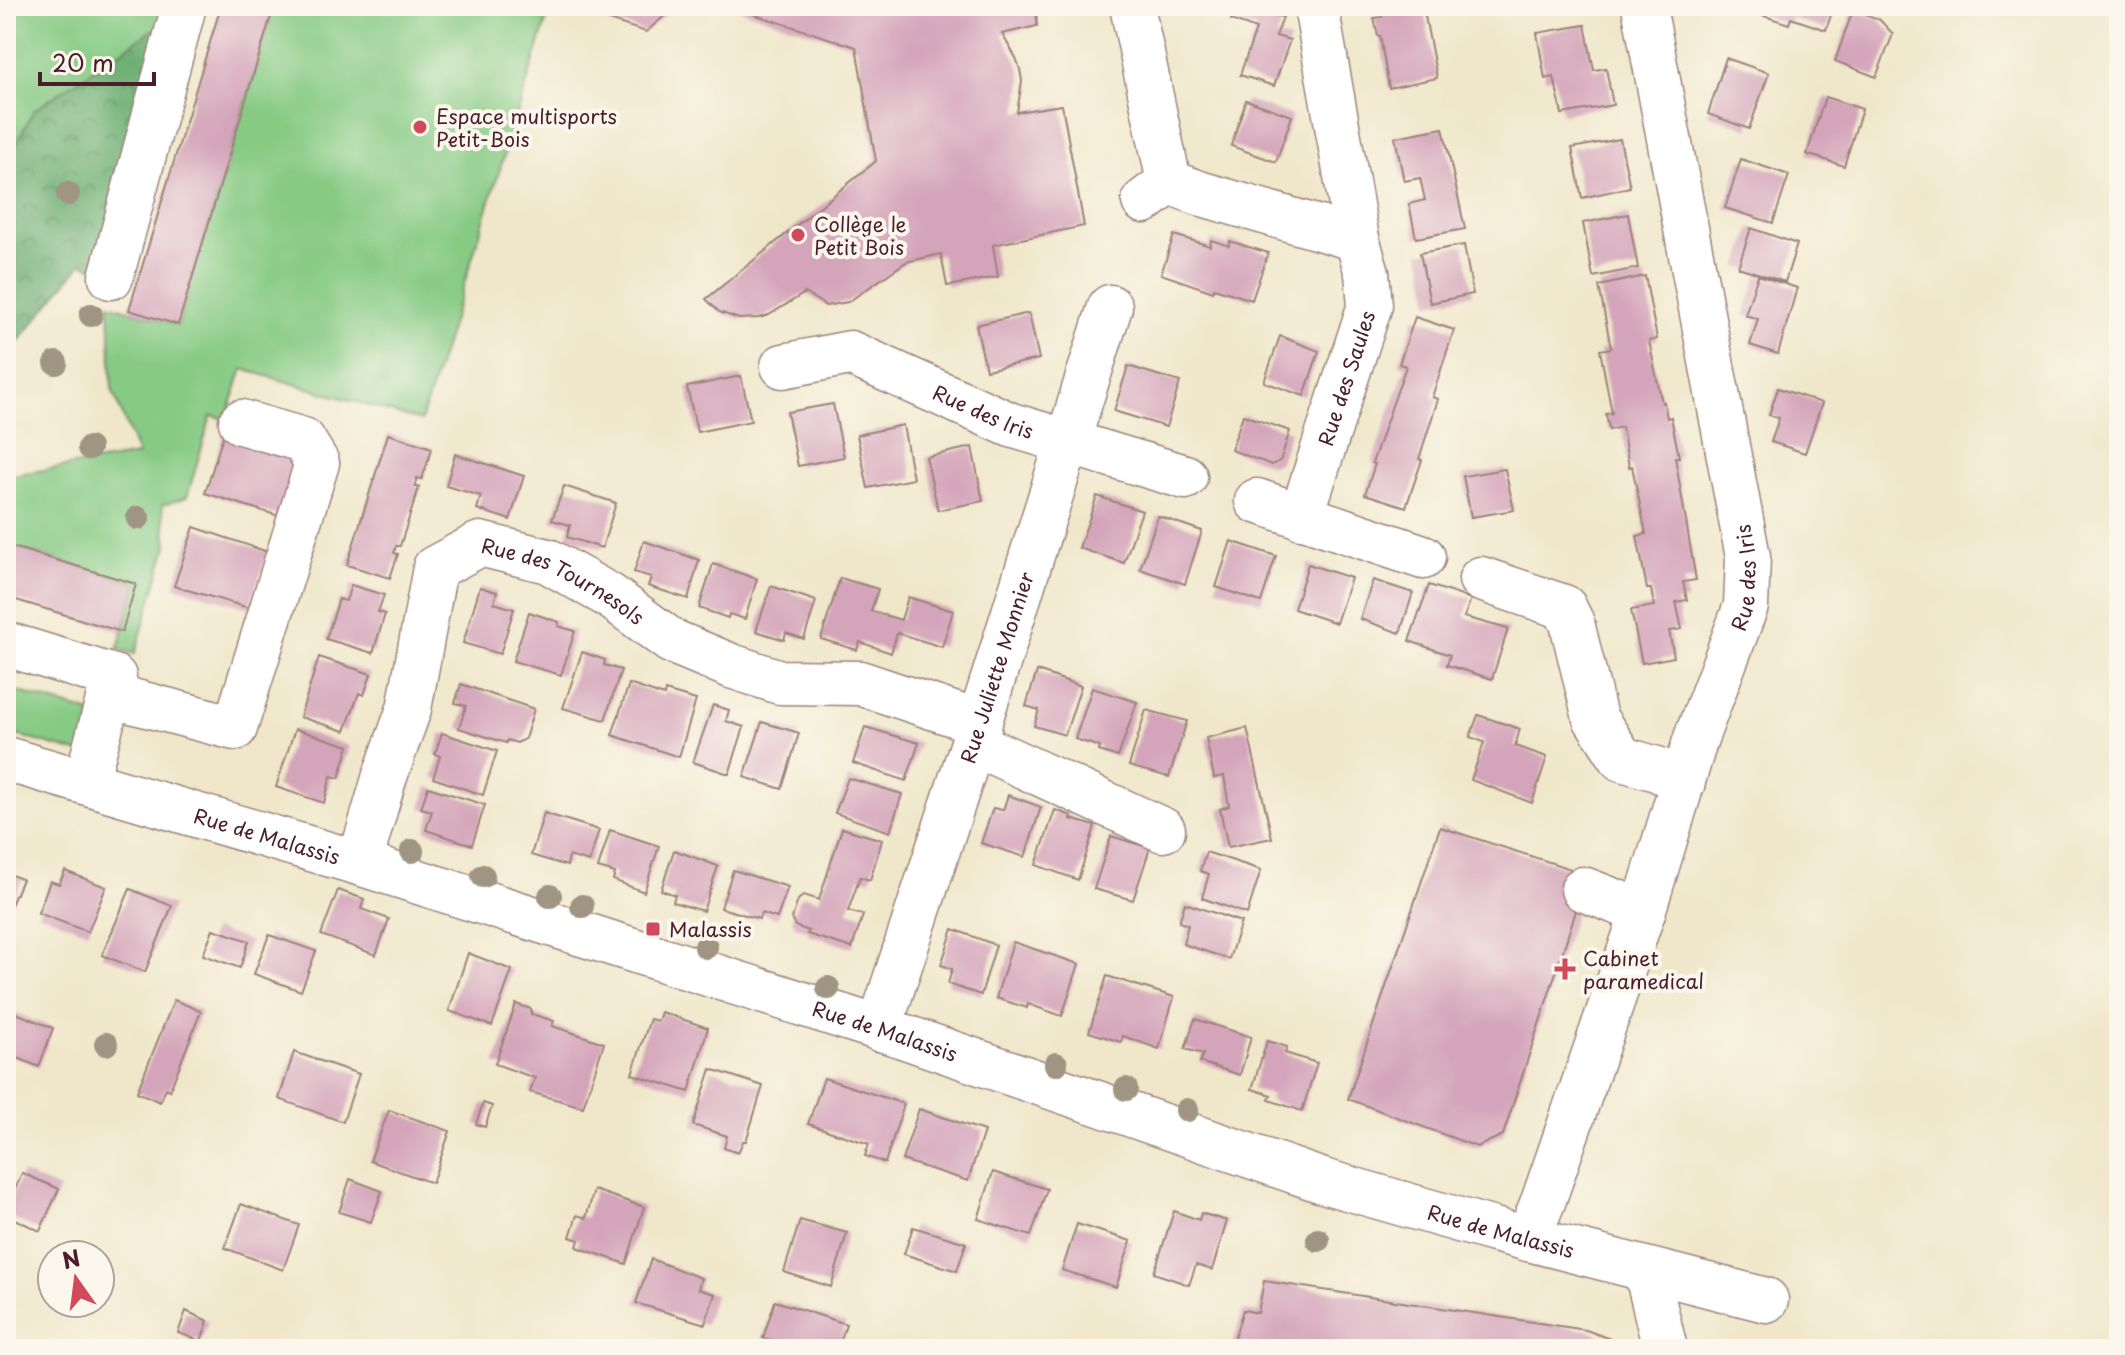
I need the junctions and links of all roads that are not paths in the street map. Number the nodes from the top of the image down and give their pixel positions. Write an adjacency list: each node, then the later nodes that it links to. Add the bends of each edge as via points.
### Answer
1 (184, 6): 6 (street)
2 (1132, 6): 5 (street, via 1156,191 1199,193)
3 (1316, 6): 5 (street, Rue des Saules)
4 (1644, 6): 21 (street, Rue des Iris, via 1748,557 1746,606)
5 (1357, 239): 13 (street, Rue des Saules, via 1370,305)
6 (111, 277)
7 (1110, 307): 10 (street, Rue Juliette Monnier)
8 (783, 366): 10 (street, Rue des Iris, via 850,353 1011,425)
9 (241, 422): 17 (street, via 303,440 317,463 235,728)
10 (1066, 441): 11 (street, Rue des Iris); 18 (street, Rue Juliette Monnier)
11 (1185, 477)
12 (1257, 501): 13 (street)
13 (1301, 517): 14 (street)
14 (1423, 557)
15 (1481, 579): 21 (street, via 1564,607 1595,718 1622,759)
16 (6, 644): 17 (street, via 114,677)
17 (109, 695): 20 (street)
18 (976, 733): 22 (street, Rue des Tournesols); 23 (street, Rue des Tournesols, via 860,683 780,682 731,666 671,641 610,596 548,561 480,544 435,568 409,709); 26 (street, Rue Juliette Monnier)
19 (6, 759): 20 (street, Rue de Malassis)
20 (86, 782): 23 (street, Rue de Malassis)
21 (1683, 782): 25 (street, Rue des Iris)
22 (1163, 830)
23 (362, 864): 26 (street, Rue de Malassis)
24 (1583, 889): 25 (street)
25 (1643, 912): 27 (street, Rue des Iris)
26 (879, 1029): 27 (street, Rue de Malassis, via 1309,1177)
27 (1528, 1239): 28 (street, Rue de Malassis)
28 (1646, 1270): 29 (street, Rue de Malassis); 30 (street)
29 (1766, 1300)
30 (1665, 1349)

